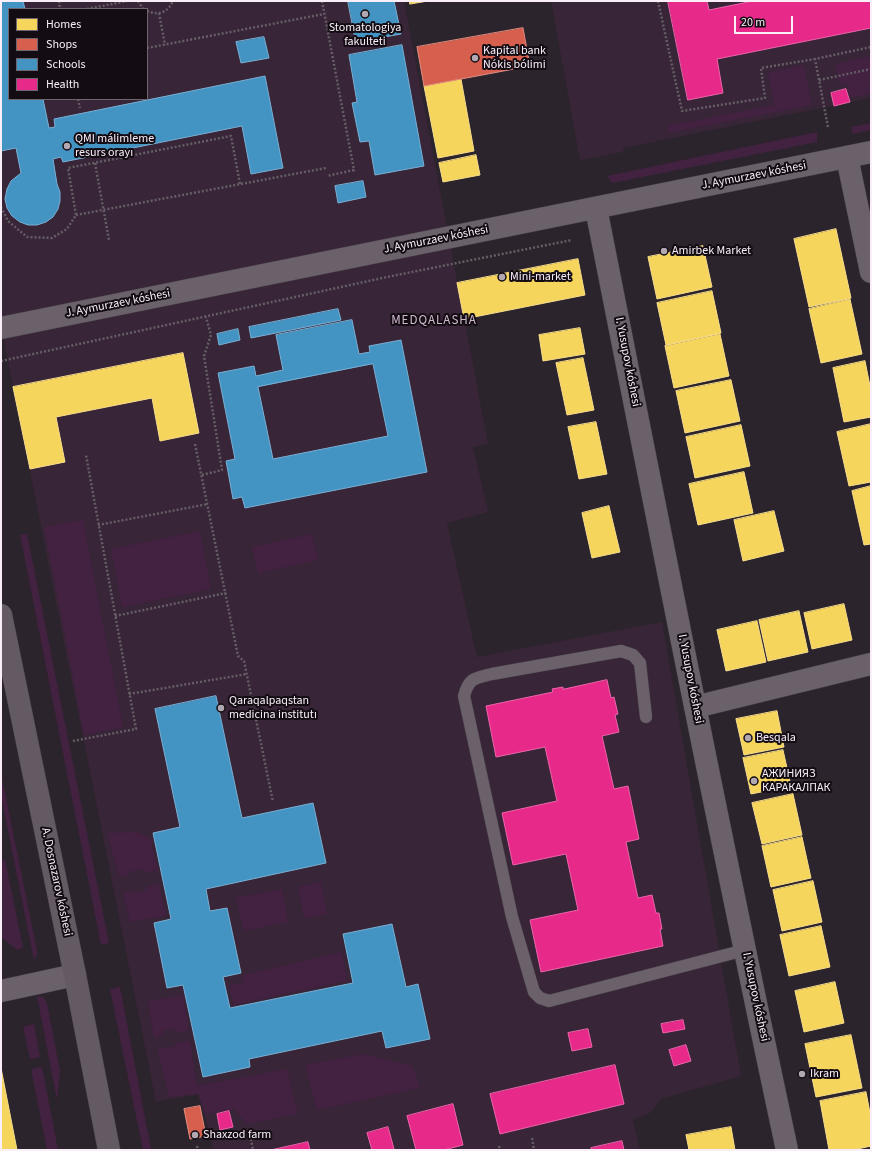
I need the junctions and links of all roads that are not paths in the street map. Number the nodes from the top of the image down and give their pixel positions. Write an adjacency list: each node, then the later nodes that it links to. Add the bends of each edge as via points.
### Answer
1 (871, 152): 2 (street, J. Aymurzaev kóshesi)
2 (847, 157): 3 (street, J. Aymurzaev kóshesi); 4 (street)
3 (596, 208): 5 (street, J. Aymurzaev kóshesi); 8 (street, I. Yusupov kóshesi)
4 (871, 272)
5 (1, 328)
6 (1, 615): 11 (main road, A. Dosnazarov kóshesi)
7 (871, 664): 8 (street)
8 (695, 707): 10 (street, I. Yusupov kóshesi)
9 (646, 717): 10 (lane, via 640,663 633,655 621,651 492,674 472,680 466,687 464,696 512,917 534,992 540,998 549,1001)
10 (745, 950): 14 (street, I. Yusupov kóshesi)
11 (75, 975): 12 (street); 13 (main road, A. Dosnazarov kóshesi)
12 (1, 991)
13 (109, 1150)
14 (787, 1150)

